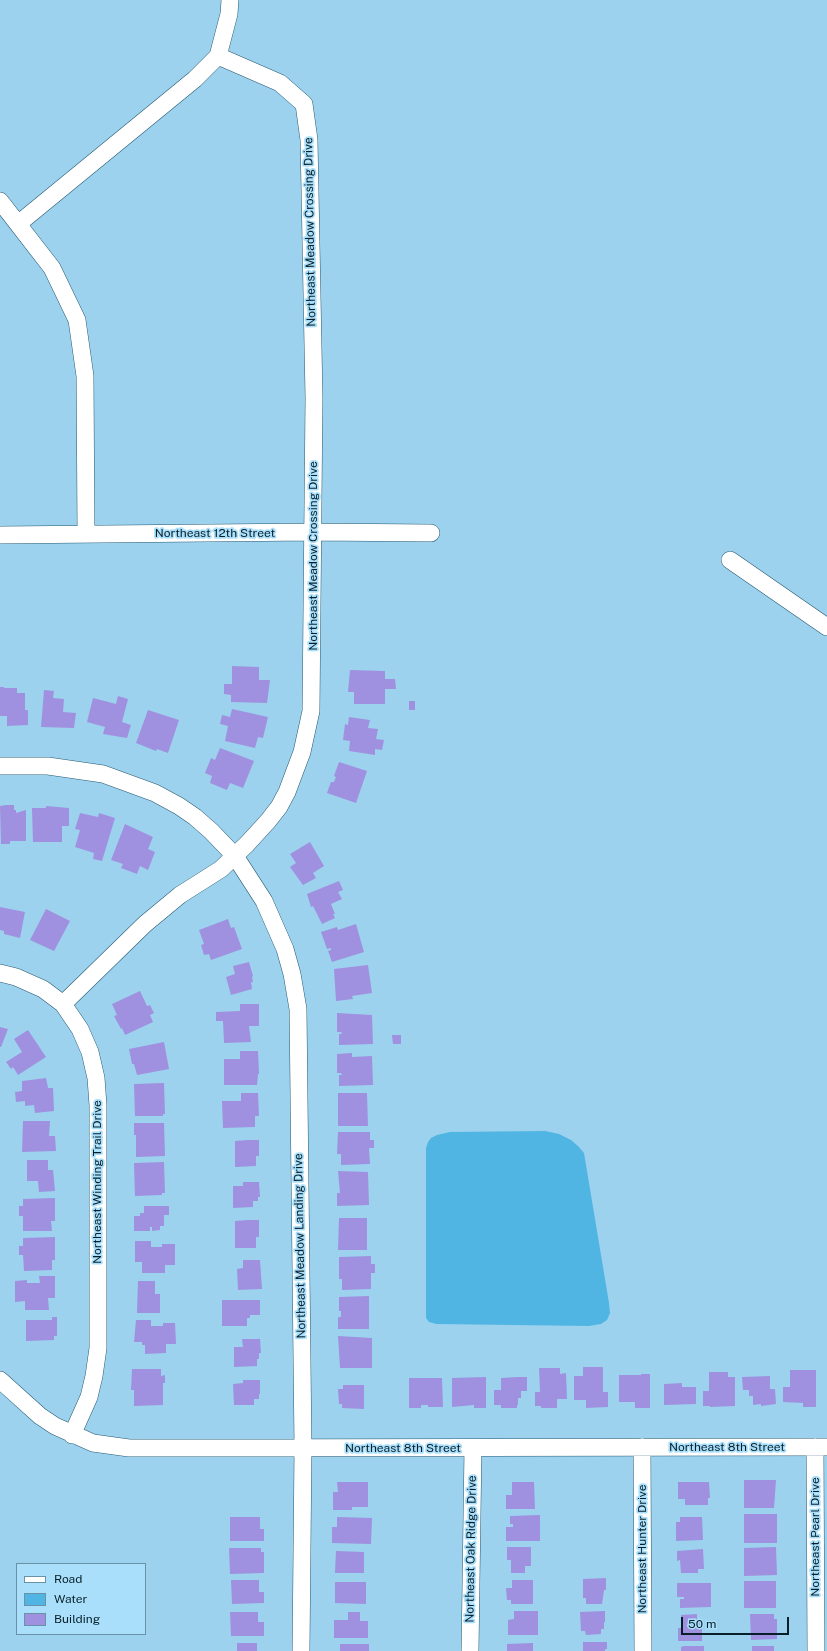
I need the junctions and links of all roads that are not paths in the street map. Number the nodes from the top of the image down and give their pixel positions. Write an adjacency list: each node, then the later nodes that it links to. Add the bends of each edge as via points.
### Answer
1 (230, 0): 2 (street)
2 (218, 56): 4 (street, via 195,79); 5 (street, Northeast Meadow Crossing Drive, via 280,84 304,104 309,156 314,398)
3 (0, 201): 4 (street)
4 (18, 224): 6 (street, via 52,268 77,320 85,376)
5 (313, 532): 6 (street, Northeast 12th Street); 7 (street, Northeast 12th Street); 12 (street, Northeast Meadow Crossing Drive, via 312,692 307,732 296,770 279,807)
6 (86, 534): 8 (street, Northeast 12th Street)
7 (431, 534)
8 (0, 535)
9 (730, 560): 10 (street)
10 (827, 627)
11 (0, 766): 12 (street, Northeast Meadow Landing Drive, via 77,769 130,783 155,793 195,817)
12 (235, 856): 14 (street, Northeast Meadow Crossing Drive, via 215,873 164,907); 19 (street, Northeast Meadow Landing Drive, via 264,901 286,949 298,1009)
13 (0, 973): 14 (street, Northeast Winding Trail Drive, via 16,976 43,989)
14 (63, 1004): 16 (street, Northeast Winding Trail Drive, via 80,1029 90,1052 96,1078 98,1105 98,1348 89,1397)
15 (0, 1380): 16 (street, Northeast 8th Street, via 40,1416)
16 (72, 1435): 19 (street, Northeast 8th Street, via 93,1442 129,1448)
17 (642, 1447): 18 (street, Northeast 8th Street); 20 (street, Northeast 8th Street); 23 (street, Northeast Hunter Drive)
18 (821, 1447): 24 (street, Northeast Pearl Drive)
19 (303, 1448): 20 (street, Northeast 8th Street); 21 (street, Northeast Meadow Landing Drive)
20 (473, 1448): 22 (street, Northeast Oak Ridge Drive)
21 (301, 1651)
22 (470, 1651)
23 (643, 1651)
24 (816, 1651)

